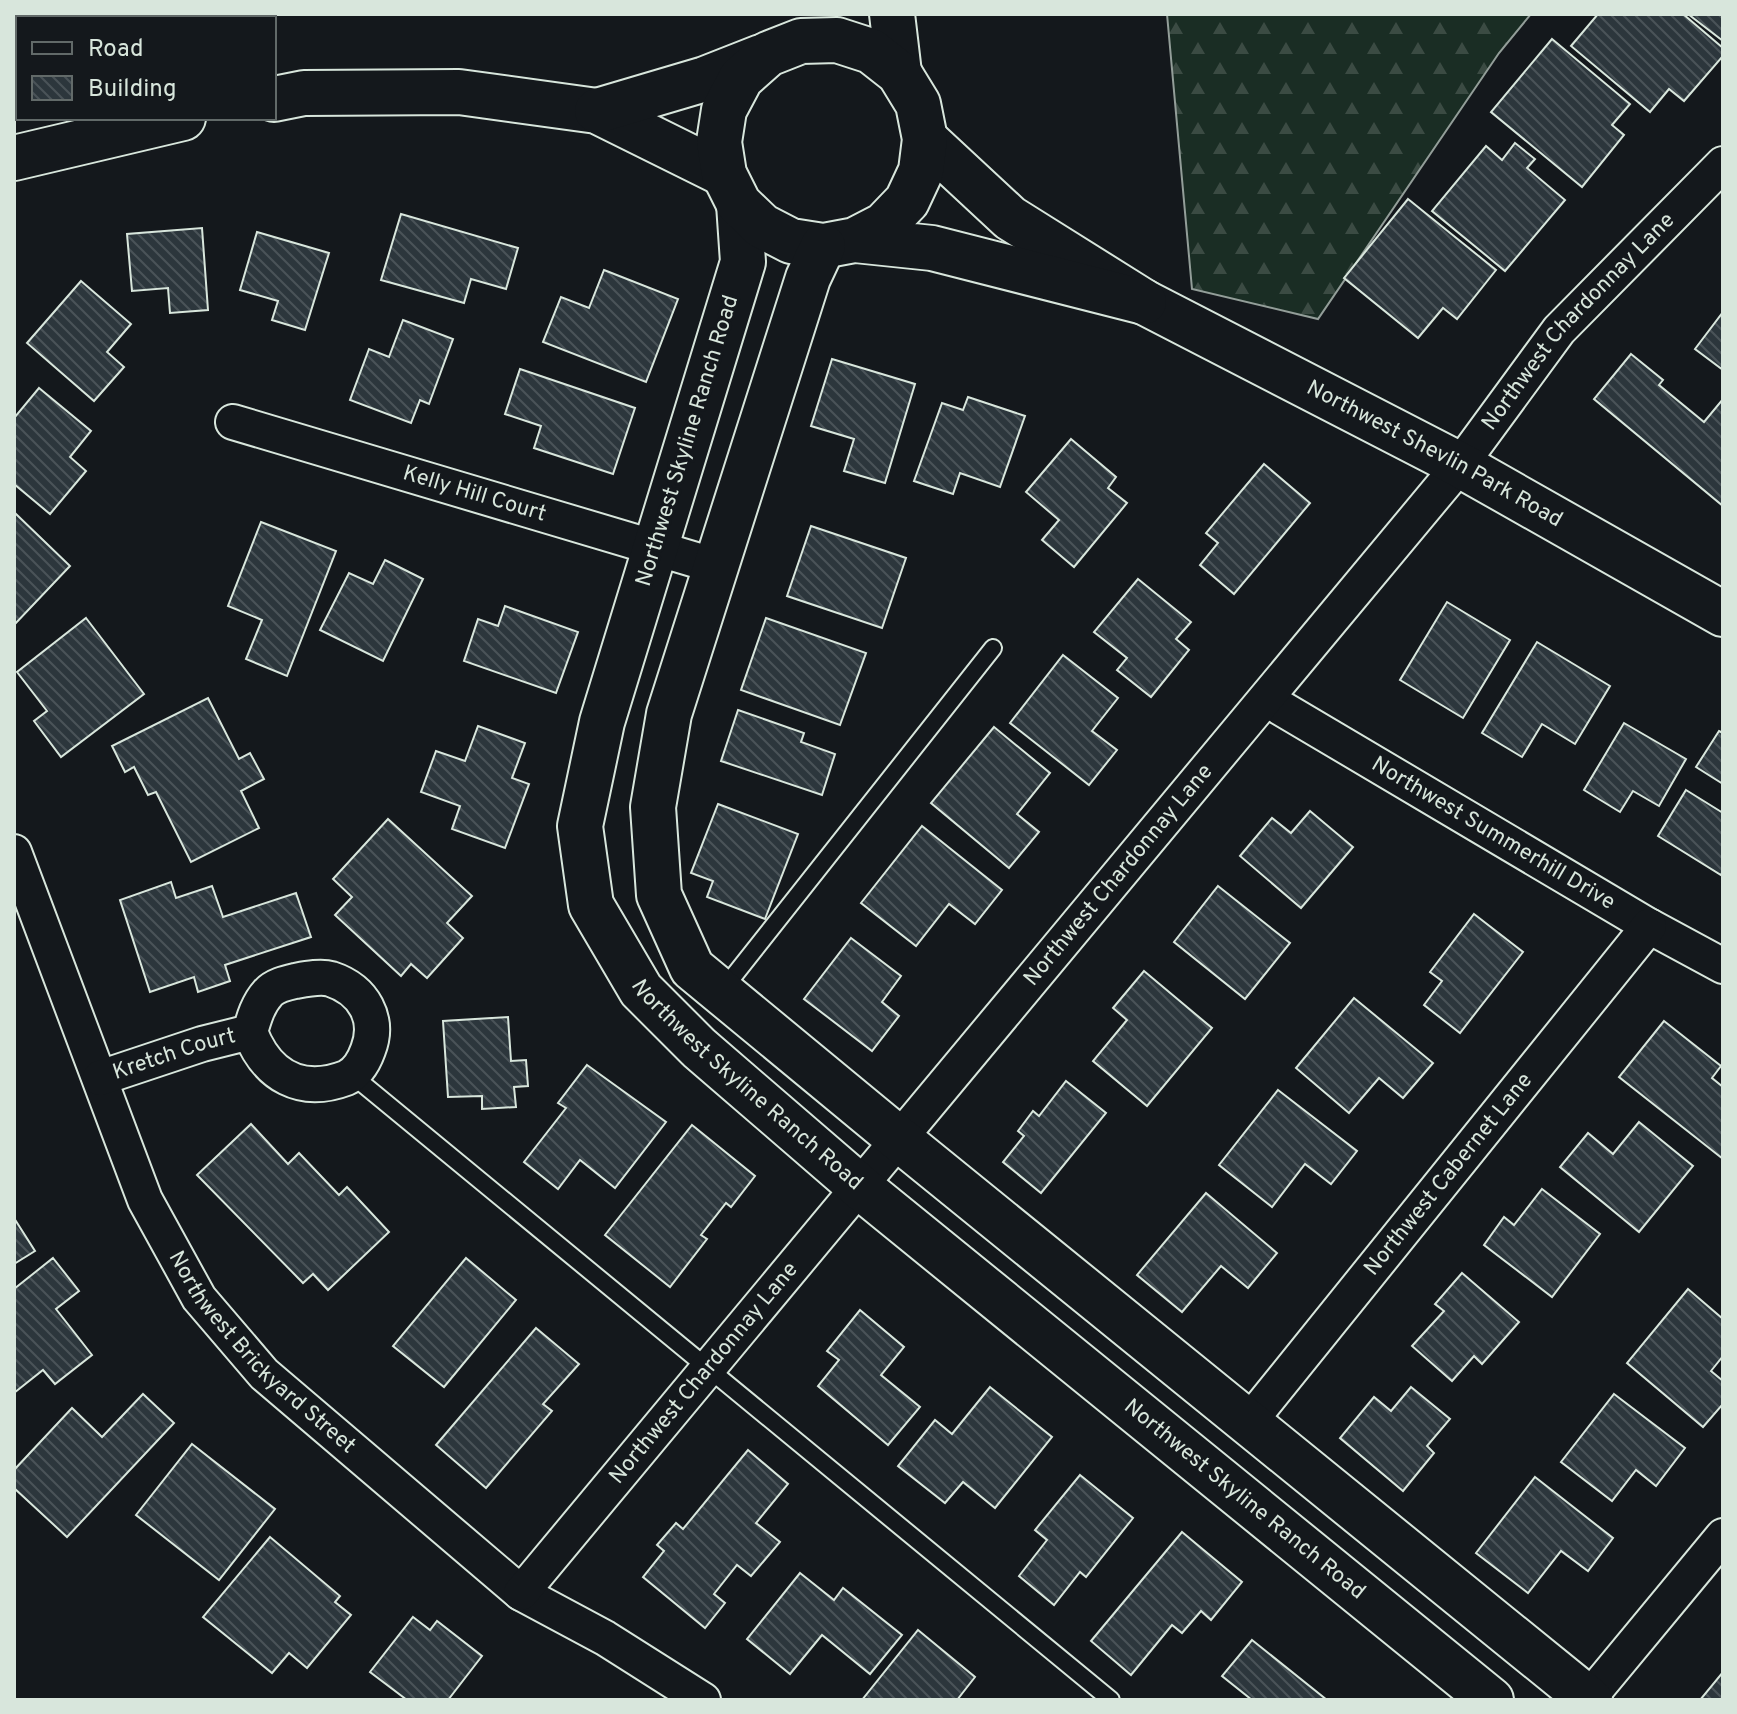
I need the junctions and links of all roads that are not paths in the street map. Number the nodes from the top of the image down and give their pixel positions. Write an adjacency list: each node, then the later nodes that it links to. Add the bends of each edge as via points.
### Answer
1 (892, 14): 3 (street)
2 (796, 36): 3 (street, via 837,40 871,51); 5 (street, via 705,79); 10 (street, via 741,78 724,110 719,142)
3 (899, 73): 7 (street, via 918,104)
4 (276, 99): 5 (street, via 304,93 459,92)
5 (597, 111): 10 (street)
6 (175, 120): 8 (street)
7 (925, 139): 11 (street, via 921,171 907,201 884,225); 12 (street, Northwest Shevlin Park Road, via 1010,218)
8 (14, 158)
9 (1723, 164): 14 (street, Northwest Chardonnay Lane, via 1559,330)
10 (731, 189): 11 (street, via 762,226 791,241); 15 (street, Northwest Skyline Ranch Road, via 743,262)
11 (839, 243): 12 (street, Northwest Shevlin Park Road, via 932,248); 16 (street, Northwest Skyline Ranch Road, via 808,278)
12 (1144, 302): 14 (street, Northwest Shevlin Park Road)
13 (233, 422): 15 (street, Kelly Hill Court)
14 (1460, 465): 17 (street, Northwest Shevlin Park Road); 19 (street, Northwest Chardonnay Lane)
15 (655, 548): 16 (street, Kelly Hill Court); 28 (street, Northwest Skyline Ranch Road, via 602,722 580,826 591,905 641,990 699,1048)
16 (716, 566): 23 (street, Northwest Skyline Ranch Road, via 669,714 653,807 659,895 692,968)
17 (1723, 614)
18 (993, 648): 23 (lane)
19 (1266, 699): 21 (street, Northwest Summerhill Drive); 27 (street, Northwest Chardonnay Lane)
20 (14, 852): 26 (street, Northwest Brickyard Street)
21 (1649, 926): 22 (street, Northwest Summerhill Drive); 30 (street, Northwest Cabernet Lane)
22 (1723, 966)
23 (720, 993): 27 (street, Northwest Skyline Ranch Road)
24 (250, 1032): 25 (street, Kretch Court, via 276,1071 300,1085 325,1085); 25 (street, Kretch Court, via 269,991 286,983 330,979 354,992 371,1011 373,1035); 26 (street, Kretch Court)
25 (352, 1075): 29 (lane)
26 (100, 1078): 32 (street, Northwest Brickyard Street, via 145,1200 199,1298 264,1374)
27 (899, 1139): 28 (street, Northwest Chardonnay Lane); 30 (street, Northwest Skyline Ranch Road)
28 (860, 1187): 29 (street, Northwest Chardonnay Lane); 36 (street, Northwest Skyline Ranch Road)
29 (708, 1367): 32 (street, Northwest Chardonnay Lane); 35 (lane)
30 (1249, 1422): 33 (street, Northwest Skyline Ranch Road)
31 (1723, 1536): 33 (street)
32 (521, 1593): 34 (street, Northwest Brickyard Street)
33 (1589, 1699)
34 (703, 1700)
35 (1111, 1700)
36 (1491, 1700)

